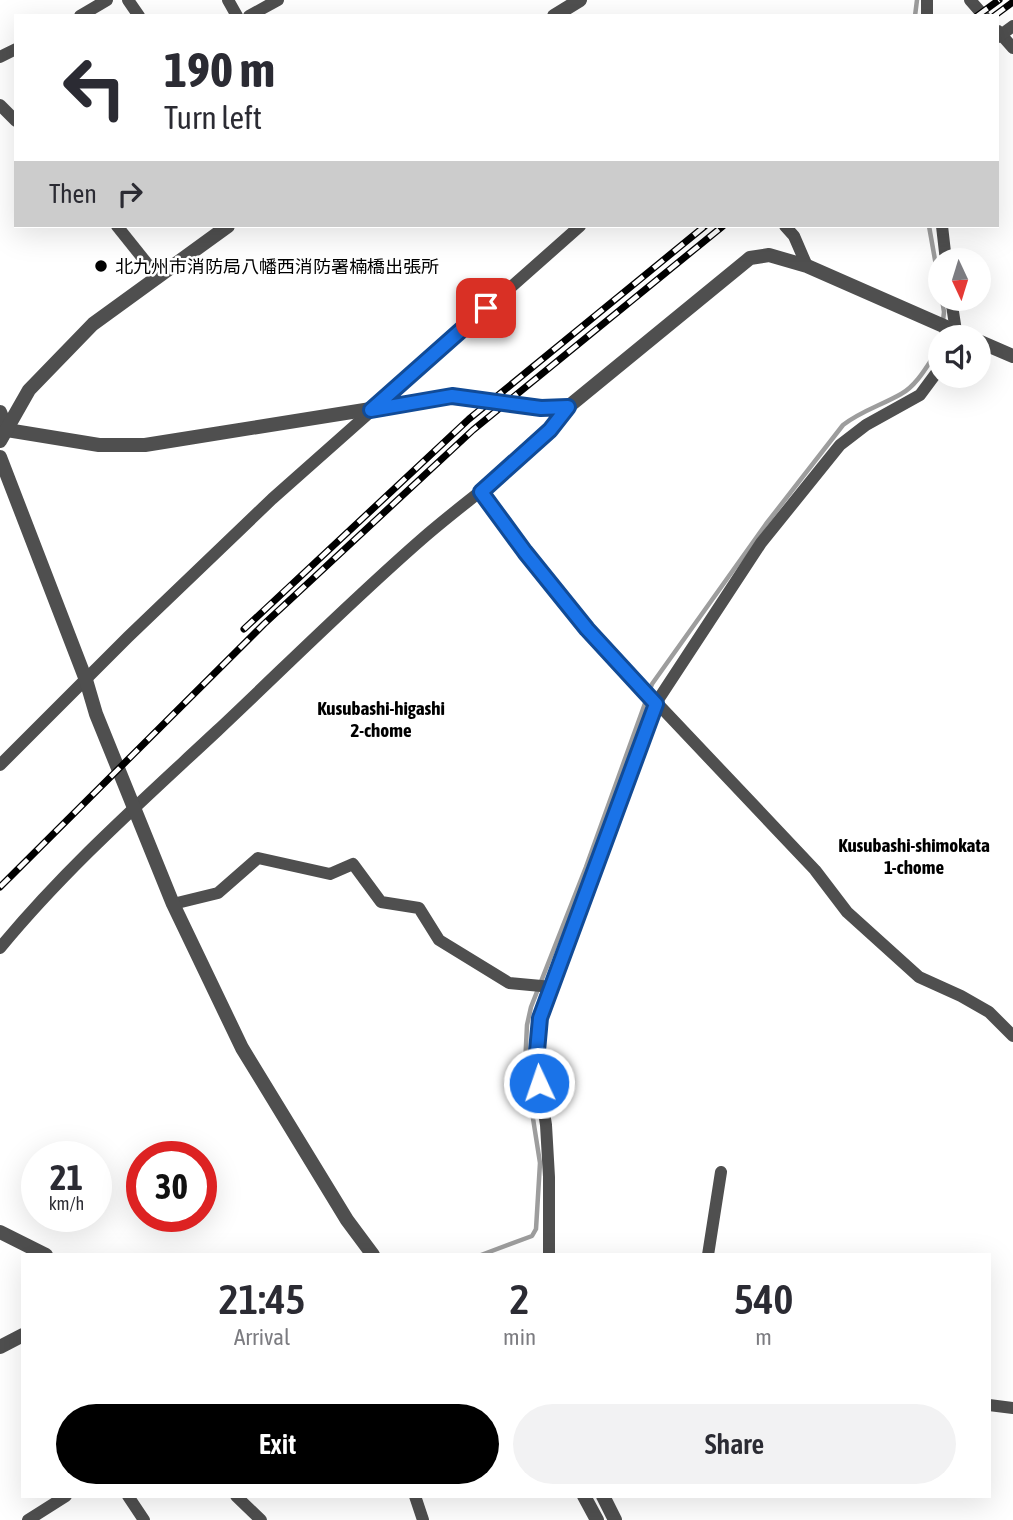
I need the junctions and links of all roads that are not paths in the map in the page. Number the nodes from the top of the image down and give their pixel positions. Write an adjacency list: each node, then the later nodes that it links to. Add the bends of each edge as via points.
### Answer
1 (107, 0): 5 (street)
2 (278, 0): 6 (street)
3 (970, 0): 8 (street)
4 (578, 1): 7 (street)
5 (83, 14)
6 (254, 14)
7 (557, 14)
8 (982, 14)
9 (1013, 26): 10 (street)
10 (999, 34): 11 (street)
11 (1013, 48)
12 (0, 105): 13 (street)
13 (14, 119)
14 (119, 228): 21 (street)
15 (221, 228): 21 (street)
16 (578, 228): 27 (street)
17 (787, 228): 20 (street)
18 (942, 228): 19 (street)
19 (945, 248)
20 (807, 266): 22 (street); 26 (street, via 769,255 750,258)
21 (157, 276): 29 (street, via 83,333 29,390)
22 (935, 325)
23 (991, 347): 24 (street)
24 (1013, 356)
25 (928, 384): 33 (street, via 920,395 840,445 761,543)
26 (568, 407): 27 (street, via 541,408 452,396); 31 (street, via 550,430)
27 (371, 410): 29 (street, via 145,445); 32 (street, via 262,508)
28 (0, 412): 29 (street)
29 (3, 435)
30 (0, 457): 32 (street)
31 (481, 492): 33 (street, via 587,629); 35 (street, via 423,538)
32 (86, 680): 34 (street); 35 (street)
33 (656, 704): 38 (street); 39 (street, via 815,870 847,912 919,977 989,1012)
34 (0, 765)
35 (134, 809): 36 (street); 37 (street, via 34,907)
36 (173, 904): 38 (street, via 218,893 258,858 330,874 353,864 381,902 419,908 439,940 509,983); 43 (street, via 243,1048)
37 (0, 948)
38 (552, 987): 44 (street, via 540,1018 536,1062 546,1125)
39 (1013, 1036)
40 (721, 1171): 45 (street)
41 (0, 1232): 42 (street)
42 (42, 1253)
43 (372, 1253)
44 (549, 1253)
45 (708, 1253)
46 (21, 1336): 47 (street)
47 (0, 1348)
48 (991, 1405): 49 (street)
49 (1013, 1409)
50 (63, 1498): 57 (street)
51 (129, 1498): 58 (street)
52 (238, 1498): 56 (street)
53 (416, 1498): 59 (street)
54 (585, 1498): 60 (street)
55 (604, 1498): 61 (street)
56 (253, 1518)
57 (34, 1519)
58 (144, 1520)
59 (423, 1520)
60 (597, 1520)
61 (615, 1520)

